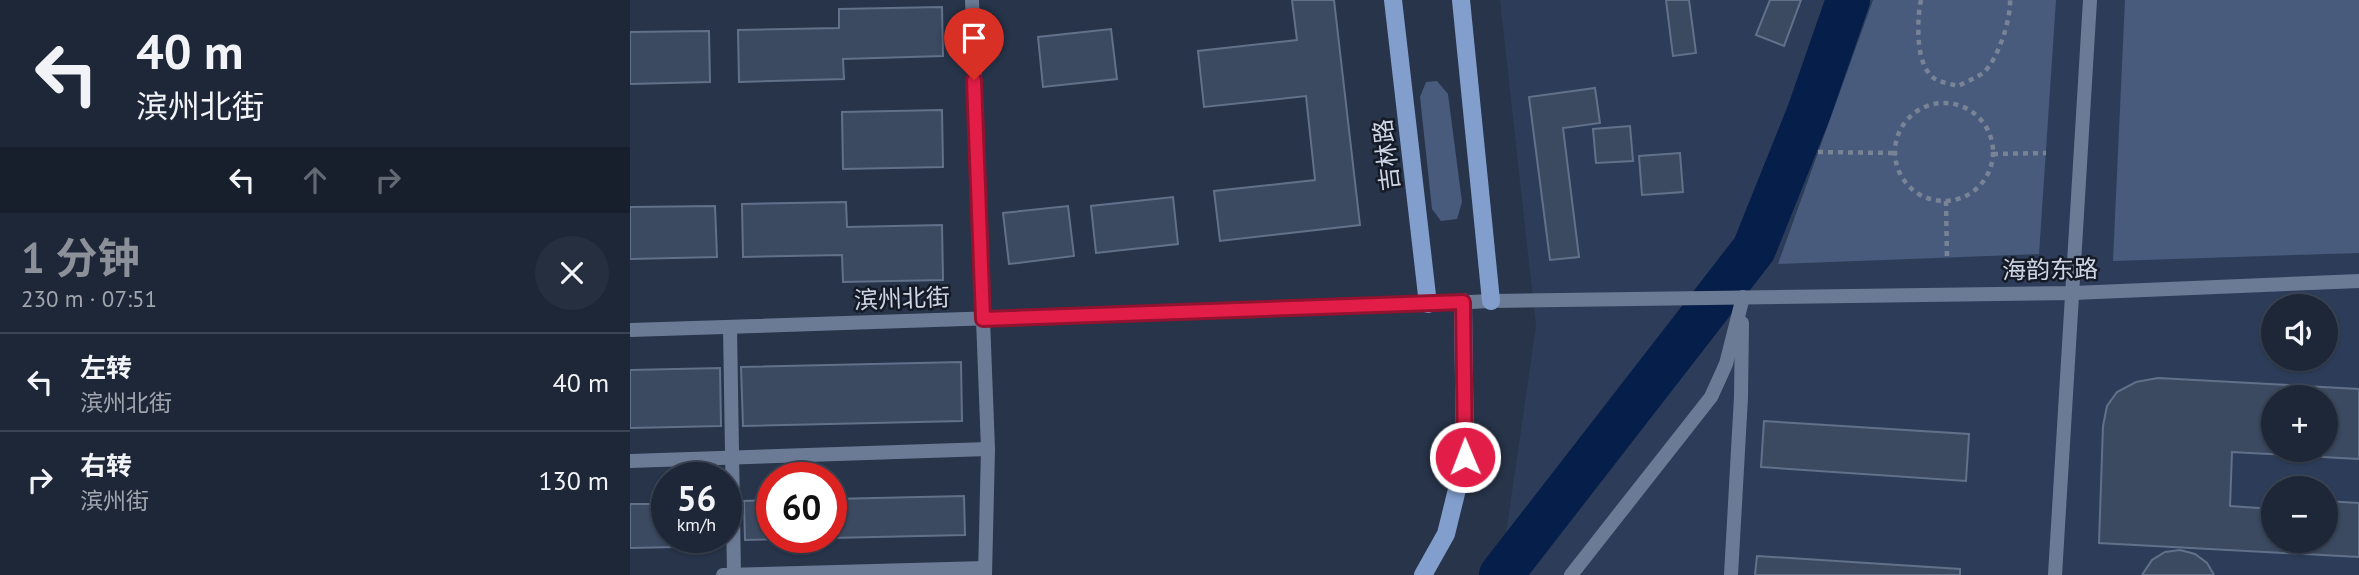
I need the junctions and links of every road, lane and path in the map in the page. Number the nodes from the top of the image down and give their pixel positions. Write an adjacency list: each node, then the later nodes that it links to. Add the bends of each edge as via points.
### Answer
1 (972, 0): 19 (street)
2 (1393, 0): 18 (main road, 吉林路)
3 (1461, 0): 16 (main road)
4 (1921, 0): 5 (path, via 1918,29 1928,72 1939,82 1958,86 1984,72 2000,45)
5 (2010, 0)
6 (2090, 0): 14 (street)
7 (1818, 152): 8 (path)
8 (1895, 153): 10 (path, via 1897,138 1909,118 1944,103 1976,114 1987,127); 11 (path, via 1897,168 1916,193)
9 (2046, 153): 10 (path)
10 (1993, 154): 11 (path, via 1987,176 1977,189)
11 (1946, 201): 12 (path)
12 (1947, 258)
13 (2359, 281): 14 (street, 海韵东路)
14 (2073, 293): 15 (street, 海韵东路); 31 (street)
15 (1743, 297): 16 (street, 海韵东路); 29 (street, via 1726,364 1711,397); 30 (street)
16 (1491, 301): 17 (street, 滨州北街)
17 (1463, 302): 18 (street, 滨州北街); 28 (main road, via 1465,457 1446,534)
18 (1428, 304): 19 (street, 滨州北街)
19 (983, 319): 20 (street, 滨州北街); 22 (street)
20 (730, 327): 21 (street, 滨州北街); 23 (street)
21 (630, 330)
22 (988, 449): 23 (street); 25 (street)
23 (731, 458): 24 (street); 27 (street)
24 (630, 461)
25 (985, 571): 27 (street)
26 (723, 575): 27 (street)
27 (734, 575)
28 (1423, 575)
29 (1571, 575)
30 (1731, 575)
31 (2055, 575)

